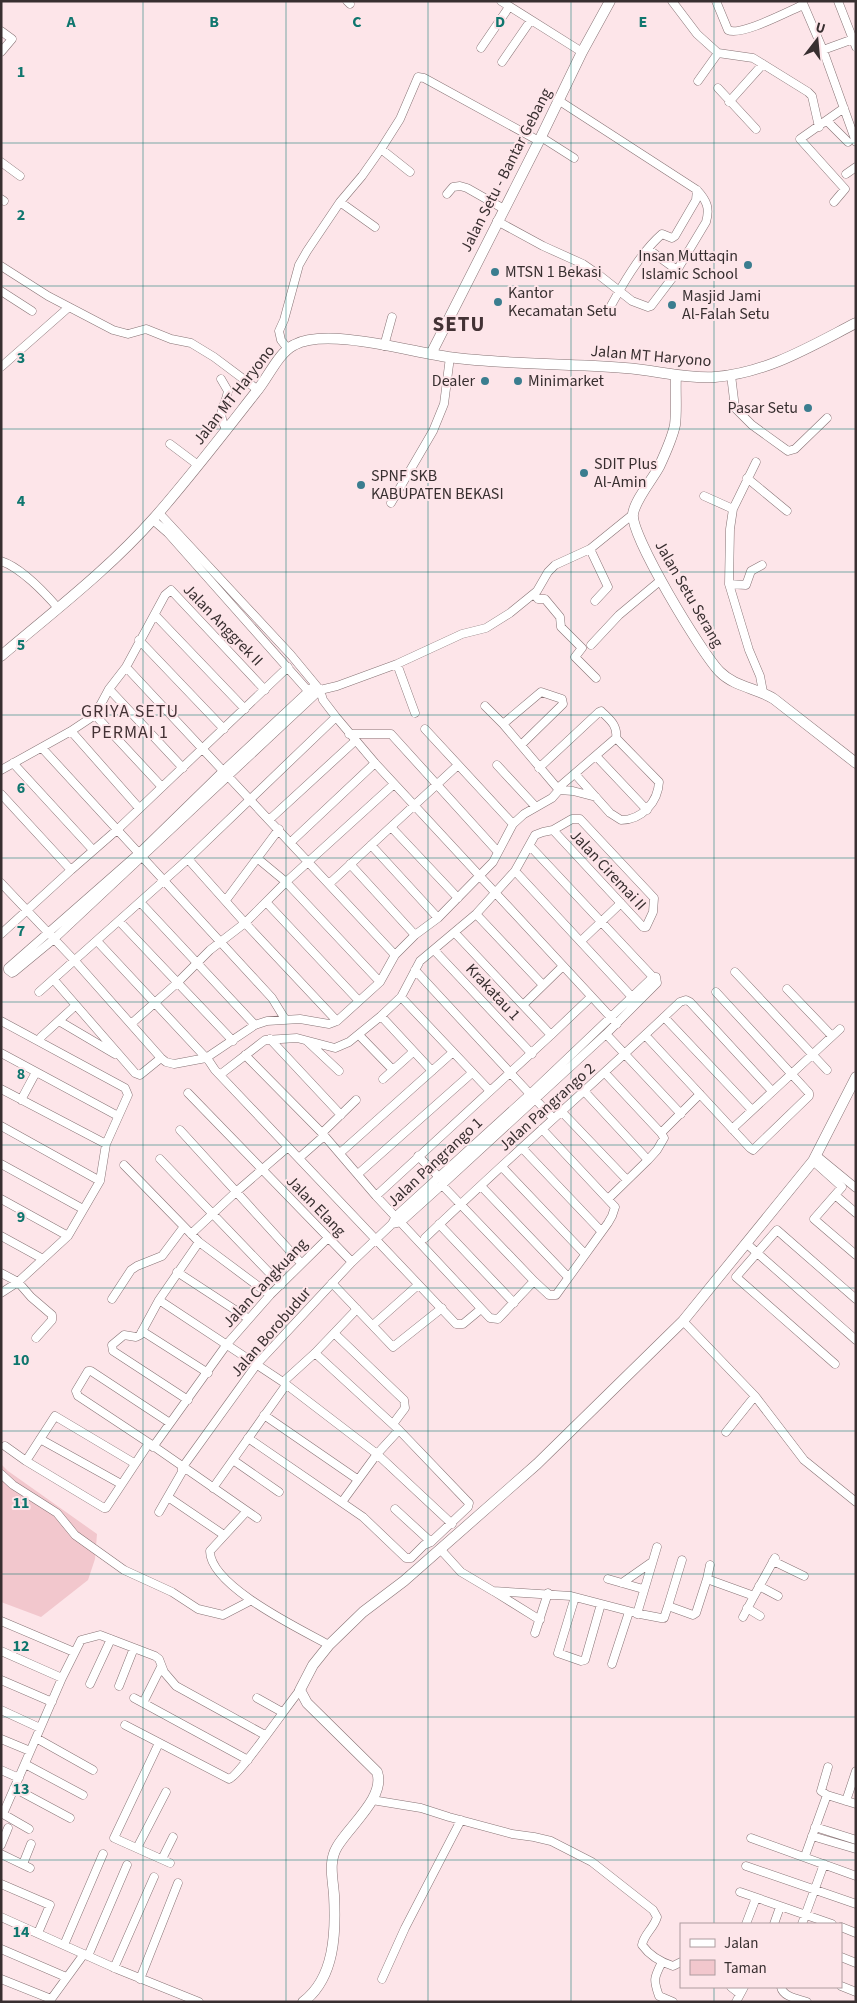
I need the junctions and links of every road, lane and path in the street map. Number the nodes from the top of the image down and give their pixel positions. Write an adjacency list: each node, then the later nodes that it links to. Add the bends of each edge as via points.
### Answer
1 (501, 1): 8 (street)
2 (610, 1): 15 (street, Jalan Setu - Bantar Gebang)
3 (682, 1): 6 (street)
4 (716, 1): 7 (street, via 728,30 733,32)
5 (838, 1): 11 (street)
6 (673, 3): 16 (street, via 696,34)
7 (803, 3): 13 (street)
8 (509, 7): 9 (street); 12 (street)
9 (531, 20): 15 (street); 17 (street)
10 (1, 31): 14 (street, via 12,39)
11 (855, 41): 13 (street)
12 (481, 48)
13 (823, 50): 23 (street)
14 (1, 52)
15 (582, 52): 21 (street, Jalan Setu - Bantar Gebang)
16 (718, 52): 18 (street, via 748,57); 19 (street)
17 (502, 62)
18 (764, 64): 22 (street); 25 (street, via 812,96)
19 (698, 81)
20 (718, 88): 22 (street)
21 (558, 100): 27 (street, Jalan Setu - Bantar Gebang); 36 (street)
22 (728, 102): 26 (street)
23 (844, 108): 24 (street); 28 (street)
24 (827, 121): 25 (street); 28 (street)
25 (819, 127): 39 (street, via 800,140 845,189)
26 (756, 129)
27 (540, 139): 29 (street, via 421,76); 30 (street); 40 (street, Jalan Setu - Bantar Gebang)
28 (852, 142)
29 (381, 149): 33 (street); 38 (street)
30 (574, 158)
31 (2, 163): 35 (street)
32 (856, 167): 34 (street)
33 (410, 172)
34 (846, 174)
35 (20, 176)
36 (697, 190): 43 (street, via 696,200 674,237 662,234); 45 (street, via 705,199 709,212 698,238)
37 (447, 194): 40 (street, via 453,187 463,186)
38 (340, 202): 42 (street); 54 (street, via 299,266 279,331)
39 (834, 202)
40 (504, 210): 41 (street, Jalan Setu - Bantar Gebang)
41 (497, 222): 46 (street, via 583,264); 55 (street, Jalan Setu - Bantar Gebang)
42 (376, 227)
43 (648, 250): 45 (street); 46 (street)
44 (1, 266): 48 (street)
45 (677, 270): 46 (street, via 650,307 632,301)
46 (619, 290): 50 (street)
47 (1, 291): 49 (street)
48 (69, 307): 57 (street); 61 (street, via 120,332 128,334 146,329 191,343)
49 (32, 311)
50 (607, 313)
51 (392, 317): 53 (street)
52 (856, 323): 59 (street, Jalan MT Haryono, via 793,356)
53 (384, 346): 54 (street, Jalan MT Haryono, via 335,339 299,343); 55 (street, Jalan MT Haryono)
54 (288, 349): 61 (street, Jalan MT Haryono)
55 (431, 354): 56 (street, Jalan MT Haryono)
56 (450, 357): 58 (street, Jalan MT Haryono, via 628,368); 69 (street, via 444,404 433,431)
57 (1, 367)
58 (676, 375): 59 (street, Jalan MT Haryono); 72 (street, via 675,424)
59 (730, 375): 62 (street, via 735,408 788,451 795,449)
60 (221, 379): 63 (street, via 228,391 220,412)
61 (258, 390): 63 (street, Jalan MT Haryono)
62 (827, 418)
63 (226, 429): 66 (street, Jalan MT Haryono)
64 (170, 444): 66 (street)
65 (756, 462): 67 (street)
66 (198, 465): 73 (street, Jalan MT Haryono)
67 (747, 478): 70 (street); 71 (street)
68 (704, 496): 70 (street)
69 (391, 503)
70 (733, 509): 78 (street)
71 (787, 511)
72 (632, 514): 74 (street); 77 (street, Jalan Setu Serang, via 633,524)
73 (156, 516): 81 (street, Jalan MT Haryono, via 114,559); 88 (street, via 232,607); 90 (street, via 291,655)
74 (590, 549): 79 (street, via 555,566); 80 (street, via 608,587)
75 (1, 561): 81 (street, via 41,588)
76 (762, 565): 78 (street, via 751,571 746,585)
77 (661, 580): 84 (street, via 619,615); 93 (street, Jalan Setu Serang, via 707,657 721,673 744,687)
78 (729, 584): 93 (street, via 760,676)
79 (534, 594): 86 (street, via 486,628 462,634); 89 (street, via 545,599 560,617 561,627 582,648 575,657)
80 (594, 601)
81 (58, 608): 85 (street, Jalan MT Haryono)
82 (155, 615): 83 (street, Jalan Anggrek II); 92 (street, Jalan Anggrek II, via 165,595 172,590); 97 (street)
83 (140, 640): 87 (street, Jalan Anggrek II); 102 (street)
84 (591, 645)
85 (1, 656)
86 (397, 664): 90 (street, via 337,686); 98 (street)
87 (126, 667): 91 (street, Jalan Anggrek II); 110 (street)
88 (288, 667): 92 (street); 94 (street)
89 (596, 678)
90 (318, 688): 94 (street); 95 (street)
91 (110, 689): 99 (street, Jalan Anggrek II); 117 (street)
92 (265, 690): 97 (street)
93 (762, 692): 114 (street, Jalan Setu Serang)
94 (311, 694): 95 (street); 120 (street)
95 (323, 700): 100 (street)
96 (485, 706): 101 (street)
97 (245, 709): 102 (street)
98 (415, 713)
99 (95, 715): 104 (street, Jalan Anggrek II); 124 (street)
100 (336, 717): 105 (street); 128 (street)
101 (503, 724): 108 (street); 108 (street, via 541,692 562,699 563,704)
102 (224, 729): 110 (street)
103 (425, 729): 115 (street)
104 (71, 731): 109 (street, Jalan Anggrek II); 131 (street)
105 (349, 734): 107 (street); 123 (street, via 391,734)
106 (616, 738): 111 (street); 118 (street, via 615,726 601,711); 132 (street, via 659,782)
107 (355, 741): 113 (street); 133 (street)
108 (520, 745): 118 (street)
109 (42, 748): 112 (street, Jalan Anggrek II); 136 (street)
110 (204, 749): 117 (street); 120 (street)
111 (596, 756): 121 (street); 132 (street)
112 (13, 763): 119 (street, Jalan Anggrek II); 142 (street)
113 (375, 763): 122 (street); 139 (street)
114 (856, 763)
115 (458, 765): 123 (street); 134 (street)
116 (496, 765): 130 (street)
117 (183, 768): 124 (street)
118 (539, 768): 125 (street)
119 (1, 770)
120 (226, 772): 128 (street); 144 (street)
121 (575, 774): 125 (street); 127 (street)
122 (394, 784): 129 (street); 147 (street)
123 (437, 785): 129 (street); 143 (street)
124 (162, 787): 131 (street)
125 (558, 789): 127 (street); 130 (street, via 552,798)
126 (1, 794): 149 (street)
127 (596, 797): 132 (street, via 621,820)
128 (251, 800): 133 (street); 146 (street)
129 (414, 806): 135 (street); 151 (street)
130 (535, 806): 134 (street)
131 (139, 808): 136 (street)
132 (647, 810)
133 (270, 820): 137 (street)
134 (513, 824): 143 (street)
135 (391, 826): 140 (street); 157 (street)
136 (118, 829): 142 (street); 144 (street)
137 (279, 829): 139 (street); 145 (street)
138 (553, 830): 141 (street, via 538,833); 161 (street, Jalan Ciremai II); 161 (street, Jalan Ciremai II, via 578,818 654,898 653,912 644,928)
139 (291, 842): 147 (street)
140 (371, 845): 148 (street); 164 (street)
141 (530, 846): 150 (street); 167 (street)
142 (93, 850): 149 (street)
143 (498, 852): 151 (street)
144 (141, 855): 152 (street); 171 (street)
145 (257, 858): 153 (street); 158 (street)
146 (188, 859): 152 (street); 158 (street)
147 (310, 862): 153 (street); 155 (street)
148 (350, 864): 155 (street); 170 (street)
149 (71, 870): 162 (street)
150 (515, 872): 156 (street); 173 (street)
151 (480, 878): 156 (street); 157 (street)
152 (164, 880): 159 (street); 174 (street)
153 (286, 882): 160 (street); 184 (street)
154 (1, 883): 162 (street)
155 (329, 884): 176 (street)
156 (493, 892): 163 (street); 179 (street)
157 (458, 898): 164 (street)
158 (226, 900): 166 (street)
159 (140, 902): 165 (street); 178 (street)
160 (266, 902): 166 (street); 193 (street)
161 (621, 903): 167 (street)
162 (28, 911): 168 (street); 171 (street)
163 (476, 914): 169 (street); 186 (street)
164 (438, 918): 170 (street)
165 (119, 921): 172 (street); 185 (street)
166 (244, 923): 174 (street); 202 (street)
167 (602, 923): 173 (street); 182 (street)
168 (2, 932)
169 (455, 933): 175 (street); 196 (street)
170 (415, 935): 176 (street)
171 (51, 936): 171 (street, via 14,972 8,970 8,968); 177 (street)
172 (96, 941): 177 (street); 194 (street)
173 (581, 941): 191 (street)
174 (221, 942): 178 (street); 199 (street, via 272,998)
175 (434, 950): 180 (street, via 423,957); 219 (street, Krakatau 1)
176 (395, 955): 184 (street)
177 (75, 961): 183 (street); 204 (street)
178 (198, 962): 185 (street); 205 (street)
179 (563, 966): 186 (street); 190 (street)
180 (415, 970): 192 (street); 234 (street)
181 (735, 972): 222 (street)
182 (653, 976): 191 (street); 203 (street, via 657,980 655,986)
183 (54, 980): 188 (street); 195 (street)
184 (380, 982): 193 (street)
185 (177, 983): 194 (street); 215 (street)
186 (543, 985): 196 (street)
187 (788, 989): 212 (street)
188 (39, 992)
189 (716, 992): 235 (street)
190 (591, 997): 203 (street); 211 (street)
191 (632, 997): 203 (street)
192 (401, 998): 197 (street); 218 (street)
193 (359, 1001): 202 (street)
194 (155, 1002): 204 (street); 225 (street)
195 (76, 1005): 201 (street); 223 (street)
196 (523, 1005): 211 (street)
197 (381, 1016): 208 (street); 216 (street)
198 (664, 1017): 209 (street, Jalan Pangrango 2); 241 (street, Jalan Pangrango 2, via 680,1002 688,1001); 247 (street)
199 (285, 1019): 202 (street, via 329,1024); 205 (street)
200 (1, 1021): 251 (street, via 125,1088 128,1094)
201 (59, 1021): 210 (street); 223 (street)
202 (337, 1021)
203 (614, 1021): 207 (street, Jalan Pangrango 1); 244 (street, Jalan Pangrango 1)
204 (131, 1024): 224 (street)
205 (255, 1025): 215 (street)
206 (840, 1029): 212 (street)
207 (606, 1034): 220 (street); 244 (street, Jalan Pangrango 1)
208 (358, 1035): 214 (street, via 335,1048); 226 (street)
209 (645, 1035): 220 (street, Jalan Pangrango 2); 243 (street)
210 (41, 1036)
211 (551, 1036): 219 (street)
212 (832, 1036): 222 (street)
213 (270, 1039): 214 (street); 221 (street); 250 (street)
214 (306, 1040): 228 (street)
215 (233, 1041): 225 (street)
216 (413, 1052): 226 (street); 229 (street)
217 (1, 1053): 230 (street)
218 (452, 1053): 229 (street); 232 (street)
219 (532, 1054): 234 (street)
220 (625, 1054): 233 (street, Jalan Pangrango 2); 249 (street)
221 (245, 1055): 231 (street); 258 (street)
222 (812, 1055): 227 (street); 235 (street)
223 (121, 1057): 224 (street, via 140,1075)
224 (162, 1058): 225 (street, via 174,1064)
225 (208, 1060): 231 (street)
226 (393, 1070): 237 (street)
227 (827, 1070)
228 (339, 1071)
229 (432, 1071): 262 (street)
230 (36, 1072): 245 (street); 251 (street)
231 (218, 1072): 260 (street)
232 (472, 1073): 239 (street); 272 (street)
233 (605, 1073): 240 (street, Jalan Pangrango 2); 257 (street)
234 (510, 1074): 239 (street); 244 (street)
235 (792, 1074): 241 (street); 255 (street, via 809,1095 756,1148 750,1148)
236 (856, 1077): 266 (street)
237 (383, 1079)
238 (1, 1089): 245 (street)
239 (490, 1091): 263 (street)
240 (584, 1091): 248 (street, Jalan Pangrango 2); 267 (street)
241 (772, 1091): 247 (street)
242 (188, 1093): 271 (street, Jalan Elang)
243 (700, 1094): 249 (street); 255 (street)
244 (532, 1096): 252 (street); 275 (street, Jalan Pangrango 1)
245 (21, 1100): 259 (street)
246 (356, 1100): 250 (street)
247 (752, 1110): 255 (street)
248 (561, 1111): 252 (street, Jalan Pangrango 2); 273 (street)
249 (681, 1114): 257 (street)
250 (341, 1115): 258 (street)
251 (118, 1116): 259 (street)
252 (553, 1118): 254 (street, Jalan Pangrango 2)
253 (1, 1126): 274 (street)
254 (542, 1129): 261 (street, Jalan Pangrango 2); 282 (street)
255 (732, 1129)
256 (180, 1130): 278 (street)
257 (661, 1132): 267 (street, via 664,1139)
258 (323, 1135): 262 (street); 264 (street)
259 (106, 1144): 274 (street)
260 (288, 1147): 264 (street); 271 (street)
261 (522, 1148): 270 (street, Jalan Pangrango 2); 291 (street)
262 (340, 1153): 272 (street)
263 (418, 1156): 275 (street); 280 (street)
264 (299, 1158): 297 (street)
265 (160, 1159): 286 (street)
266 (815, 1159): 277 (street); 279 (street, via 842,1187); 299 (street)
267 (648, 1160): 273 (street)
268 (1, 1164): 284 (street)
269 (124, 1165): 290 (street)
270 (502, 1167): 276 (street, Jalan Pangrango 2); 301 (street)
271 (261, 1170): 278 (street); 295 (street, Jalan Elang)
272 (358, 1174): 280 (street)
273 (627, 1180): 282 (street)
274 (100, 1181): 284 (street)
275 (441, 1181): 283 (street); 287 (street, Jalan Pangrango 1)
276 (481, 1186): 283 (street, Jalan Pangrango 2); 308 (street)
277 (856, 1188)
278 (236, 1192): 286 (street); 305 (street)
279 (835, 1195): 285 (street); 302 (street, via 814,1218)
280 (376, 1196): 287 (street)
281 (1, 1199): 294 (street)
282 (608, 1199): 291 (street, via 615,1207)
283 (460, 1205): 289 (street, Jalan Pangrango 2); 310 (street)
284 (83, 1209): 294 (street)
285 (856, 1213)
286 (213, 1215): 292 (street); 313 (street)
287 (398, 1219): 288 (street, Jalan Pangrango 1); 322 (street)
288 (392, 1224): 297 (street, Jalan Borobudur)
289 (439, 1224): 296 (street, Jalan Pangrango 2); 319 (street)
290 (184, 1228): 292 (street); 316 (street, via 162,1256 131,1270)
291 (601, 1231): 301 (street)
292 (191, 1234): 298 (street)
293 (1, 1236): 303 (street)
294 (68, 1236): 303 (street)
295 (328, 1238): 304 (street, Jalan Elang); 305 (street, Jalan Cangkuang)
296 (424, 1238)
297 (376, 1239): 304 (street, Jalan Borobudur); 312 (street)
298 (198, 1242): 306 (street); 315 (street)
299 (747, 1244): 300 (street); 324 (street)
300 (757, 1253): 317 (street, via 777,1230); 329 (street); 333 (street, via 736,1277)
301 (584, 1254): 308 (street)
302 (856, 1255)
303 (43, 1260): 309 (street)
304 (352, 1262): 311 (street, Jalan Borobudur)
305 (301, 1263): 313 (street, Jalan Cangkuang)
306 (176, 1272): 318 (street); 323 (street)
307 (1, 1273): 309 (street)
308 (568, 1277): 310 (street, via 553,1296)
309 (18, 1282): 314 (street); 328 (street, via 52,1315 52,1320)
310 (534, 1282): 319 (street)
311 (332, 1283): 321 (street); 332 (street, Jalan Borobudur)
312 (418, 1284): 320 (street); 325 (street)
313 (280, 1285): 315 (street, Jalan Cangkuang)
314 (1, 1292)
315 (270, 1295): 323 (street, Jalan Cangkuang)
316 (112, 1299)
317 (856, 1299)
318 (159, 1300): 326 (street); 330 (street)
319 (514, 1303): 322 (street, via 498,1319 490,1318)
320 (442, 1308): 322 (street, via 459,1325); 325 (street, via 395,1348)
321 (357, 1309): 325 (street); 327 (street)
322 (481, 1309)
323 (249, 1319): 330 (street, Jalan Cangkuang)
324 (683, 1321): 336 (street); 368 (street, via 537,1464)
325 (373, 1325)
326 (142, 1331): 334 (street); 337 (street, via 136,1337 124,1335 119,1338 112,1345 113,1351)
327 (334, 1333): 331 (street); 340 (street, via 404,1400 405,1408)
328 (36, 1338)
329 (856, 1340)
330 (227, 1344): 332 (street, Jalan Cangkuang); 334 (street)
331 (315, 1353): 335 (street); 340 (street)
332 (257, 1364): 335 (street, Jalan Cangkuang); 351 (street, Jalan Borobudur)
333 (835, 1364)
334 (208, 1373): 337 (street)
335 (285, 1384): 338 (street); 347 (street, Jalan Cangkuang)
336 (755, 1396): 342 (street); 359 (street, via 804,1460)
337 (188, 1400): 339 (street)
338 (264, 1415): 343 (street); 353 (street)
339 (170, 1423): 345 (street); 345 (street, via 88,1371 76,1393)
340 (393, 1424): 341 (street)
341 (400, 1430): 347 (street); 364 (street, via 469,1503)
342 (726, 1432)
343 (248, 1438): 348 (street); 358 (street)
344 (40, 1439): 349 (street); 350 (street, via 54,1418 59,1417); 354 (street)
345 (151, 1445): 350 (street); 351 (street)
346 (5, 1446): 349 (street)
347 (377, 1454): 353 (street); 364 (street, Jalan Cangkuang)
348 (233, 1460): 355 (street); 356 (street)
349 (26, 1461): 354 (street, via 104,1508)
350 (134, 1463): 354 (street)
351 (182, 1468): 355 (street); 357 (street, Jalan Borobudur)
352 (1, 1474): 383 (street, via 57,1513 75,1534 124,1570 172,1592 198,1609 223,1615)
353 (357, 1479): 358 (street)
354 (121, 1484)
355 (213, 1488): 362 (street)
356 (279, 1492)
357 (168, 1497): 361 (street, Jalan Borobudur); 365 (street)
358 (342, 1502): 366 (street, via 363,1517 406,1558 411,1558)
359 (856, 1502)
360 (395, 1509): 366 (street)
361 (159, 1512)
362 (246, 1512): 363 (street); 365 (street)
363 (256, 1518)
364 (452, 1524): 366 (street)
365 (224, 1535): 383 (street, via 210,1555 218,1573)
366 (431, 1542)
367 (657, 1547): 370 (street)
368 (441, 1550): 378 (street, via 461,1572); 394 (street, via 363,1612)
369 (682, 1560): 385 (street)
370 (652, 1562): 375 (street); 377 (street)
371 (710, 1565): 374 (street)
372 (804, 1576): 376 (street, via 774,1559)
373 (608, 1579): 375 (street)
374 (707, 1579): 380 (street); 385 (street, via 696,1613 693,1615)
375 (622, 1583): 377 (street)
376 (759, 1586): 380 (street); 381 (street)
377 (644, 1589): 387 (street)
378 (493, 1591): 379 (street); 390 (street)
379 (548, 1593): 382 (street); 390 (street)
380 (754, 1596): 386 (street)
381 (778, 1596)
382 (575, 1597): 384 (street); 384 (street, via 558,1653 582,1661)
383 (250, 1601): 394 (street)
384 (601, 1604): 387 (street)
385 (668, 1606): 387 (street, via 664,1618)
386 (747, 1608): 388 (street); 389 (street)
387 (633, 1613): 398 (street)
388 (760, 1616)
389 (743, 1617)
390 (540, 1620): 392 (street)
391 (1, 1621): 397 (street)
392 (535, 1633)
393 (111, 1639): 395 (street); 397 (street, via 100,1635 81,1640); 402 (street)
394 (329, 1645): 404 (street, via 313,1665)
395 (134, 1648): 399 (street, via 157,1657); 403 (street)
396 (1, 1651): 400 (street)
397 (74, 1652): 400 (street)
398 (612, 1664)
399 (161, 1667): 408 (street); 413 (street, via 182,1690)
400 (62, 1678): 407 (street)
401 (1, 1680): 407 (street)
402 (90, 1684)
403 (119, 1686)
404 (300, 1690): 410 (street); 430 (street, via 320,1718 377,1772 379,1786)
405 (134, 1698): 408 (street)
406 (257, 1698): 410 (street)
407 (52, 1702): 412 (street)
408 (143, 1703): 418 (street)
409 (1, 1710): 412 (street)
410 (282, 1712): 413 (street)
411 (125, 1725): 416 (street)
412 (40, 1728): 414 (street)
413 (265, 1735): 418 (street)
414 (36, 1738): 417 (street); 422 (street)
415 (1, 1739): 417 (street)
416 (159, 1743): 418 (street, via 225,1778 233,1778); 444 (street, via 114,1838)
417 (30, 1751): 419 (street)
418 (248, 1760)
419 (25, 1764): 424 (street); 427 (street)
420 (828, 1767): 428 (street, via 821,1791)
421 (1, 1770): 424 (street)
422 (93, 1770)
423 (856, 1771): 431 (street)
424 (19, 1778): 425 (street)
425 (14, 1788): 429 (street); 433 (street)
426 (166, 1792): 444 (street)
427 (82, 1795)
428 (827, 1795): 431 (street); 435 (street)
429 (5, 1800): 437 (street, via 3,1814)
430 (372, 1800): 434 (street, via 421,1808); 491 (street, via 334,1854 333,1946 322,1978)
431 (846, 1801): 432 (street)
432 (856, 1804)
433 (70, 1818)
434 (461, 1820): 476 (street, via 512,1834 543,1838 592,1862 653,1910 657,1917 655,1924 642,1945); 483 (street)
435 (814, 1827): 438 (street); 441 (street)
436 (8, 1828): 443 (street)
437 (29, 1829)
438 (812, 1836): 445 (street); 448 (street)
439 (173, 1837): 449 (street)
440 (751, 1838): 448 (street)
441 (856, 1840)
442 (30, 1844): 446 (street, via 26,1866)
443 (1, 1845)
444 (137, 1848): 449 (street)
445 (856, 1849)
446 (1, 1854)
447 (103, 1854): 472 (street)
448 (805, 1856): 451 (street)
449 (162, 1859): 450 (street)
450 (170, 1863)
451 (824, 1864): 455 (street); 458 (street)
452 (127, 1865): 474 (street)
453 (746, 1866): 458 (street)
454 (154, 1876): 479 (street)
455 (856, 1876)
456 (178, 1883): 482 (street)
457 (1, 1884): 470 (street, via 50,1905)
458 (815, 1889): 461 (street); 463 (street)
459 (740, 1892): 460 (street)
460 (756, 1898): 462 (street); 465 (street)
461 (856, 1904)
462 (780, 1906): 463 (street); 466 (street)
463 (806, 1915): 467 (street); 468 (street)
464 (1, 1917): 470 (street)
465 (746, 1923)
466 (774, 1923)
467 (802, 1923)
468 (829, 1923)
469 (842, 1927): 471 (street)
470 (38, 1933): 472 (street)
471 (856, 1933)
472 (64, 1945): 474 (street)
473 (1, 1949): 480 (street)
474 (86, 1955): 479 (street); 480 (street)
475 (842, 1958): 478 (street)
476 (662, 1962): 477 (street, via 673,1966); 488 (street, via 654,1979)
477 (680, 1962)
478 (856, 1963)
479 (114, 1968): 482 (street)
480 (66, 1978): 489 (street)
481 (2, 1979): 489 (street)
482 (140, 1979): 490 (street)
483 (382, 1979)
484 (842, 1986): 487 (street)
485 (781, 1989): 494 (street, via 784,1994)
486 (742, 1990): 493 (street)
487 (856, 1992)
488 (657, 1999): 492 (street)
489 (50, 2000)
490 (199, 2002)
491 (302, 2002)
492 (673, 2002)
493 (736, 2002)
494 (807, 2002)

